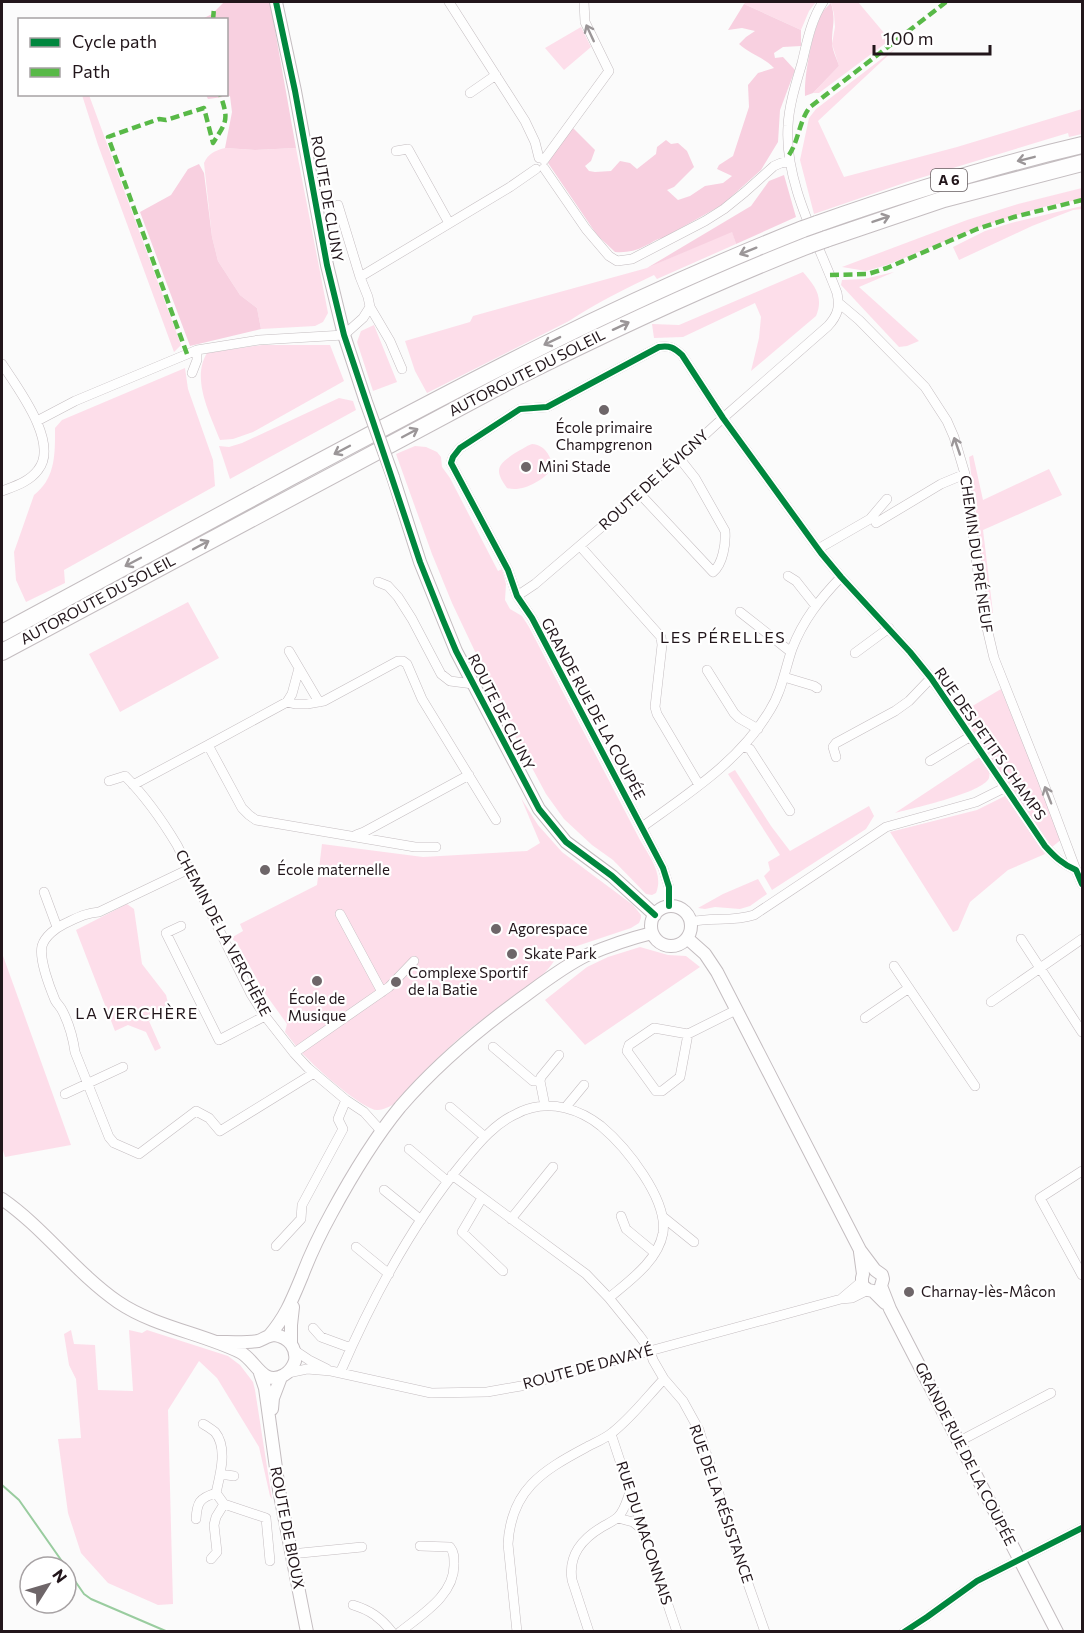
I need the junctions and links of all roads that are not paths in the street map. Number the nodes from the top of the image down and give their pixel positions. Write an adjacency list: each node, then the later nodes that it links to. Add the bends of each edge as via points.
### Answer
1 (276, 2): 18 (main road, ROUTE DE CLUNY)
2 (449, 2): 5 (street)
3 (584, 2): 11 (street, one-way to 3, via 609,71 585,22)
4 (823, 2): 9 (street, via 812,23 788,124)
5 (496, 75): 6 (street); 11 (street, via 525,121)
6 (470, 93)
7 (1083, 145): 14 (highway, AUTOROUTE DU SOLEIL / A 6, one-way to 14, via 939,183)
8 (396, 151): 13 (street, via 408,149)
9 (790, 161): 11 (street, via 774,166 746,192 705,220 632,259 617,261 586,229); 16 (street, via 805,215)
10 (1083, 163): 14 (highway, AUTOROUTE DU SOLEIL / A 6, one-way to 10, bridge, via 826,239 944,199)
11 (541, 164): 13 (street)
12 (338, 205): 15 (street)
13 (448, 223): 15 (street)
14 (810, 233): 41 (highway, AUTOROUTE DU SOLEIL / A 6, one-way to 41, via 742,253 507,363); 43 (highway, AUTOROUTE DU SOLEIL / A 6, one-way to 14, via 511,380 753,267)
15 (360, 277): 17 (street)
16 (840, 304): 23 (street, ROUTE DE LÉVIGNY, via 828,326); 27 (street, CHEMIN DU PRÉ NEUF, one-way to 16, via 954,437 932,396 890,349)
17 (370, 307): 18 (street); 21 (street)
18 (344, 335): 19 (street, via 260,340); 50 (main road, ROUTE DE CLUNY, bridge, via 428,582)
19 (197, 350): 22 (street); 24 (street)
20 (2, 364): 24 (street)
21 (402, 369)
22 (192, 373)
23 (723, 418): 25 (street, ROUTE DE LÉVIGNY); 26 (street, RUE DES PETITS CHAMPS, via 682,355 675,348 659,347 547,407 520,409 460,448); 33 (street, RUE DES PETITS CHAMPS)
24 (37, 421): 28 (street, via 44,442 40,468 28,480)
25 (680, 459): 29 (street, ROUTE DE LÉVIGNY); 29 (street, via 725,531 717,569 713,572)
26 (451, 463): 37 (street, GRANDE RUE DE LA COUPÉE, via 508,570)
27 (965, 474): 31 (street); 71 (street, CHEMIN DU PRÉ NEUF, one-way to 27, via 994,658 982,611)
28 (2, 491)
29 (640, 494): 32 (street, ROUTE DE LÉVIGNY)
30 (887, 499): 33 (street, via 870,519)
31 (876, 523)
32 (580, 546): 37 (street, ROUTE DE LÉVIGNY); 63 (street, via 661,637 655,707)
33 (818, 549): 35 (street, RUE DES PETITS CHAMPS)
34 (788, 576): 38 (street)
35 (841, 577): 38 (street); 40 (street, RUE DES PETITS CHAMPS)
36 (378, 582): 50 (street, via 398,597 441,674 450,681)
37 (517, 596): 67 (street, GRANDE RUE DE LA COUPÉE)
38 (815, 605): 44 (street)
39 (740, 612): 44 (street)
40 (889, 628): 45 (street); 49 (street, RUE DES PETITS CHAMPS)
41 (2, 633)
42 (289, 651): 46 (street)
43 (2, 652)
44 (791, 652): 48 (street)
45 (855, 653)
46 (299, 668): 52 (street); 53 (street)
47 (707, 670): 54 (street, via 734,713)
48 (784, 677): 51 (street); 54 (street, via 772,708)
49 (931, 678): 55 (street, RUE DES PETITS CHAMPS); 58 (street, via 895,711 836,743)
50 (473, 684): 76 (main road, ROUTE DE CLUNY, via 539,809 566,842)
51 (817, 688)
52 (286, 702): 53 (street); 56 (street)
53 (319, 702): 60 (street, via 403,661)
54 (758, 729): 57 (street)
55 (971, 736): 59 (street); 64 (street, RUE DES PETITS CHAMPS)
56 (208, 745): 62 (street); 68 (street, via 242,808 256,820)
57 (744, 747): 63 (street); 65 (street, via 750,749)
58 (836, 757)
59 (930, 761)
60 (468, 775): 66 (street); 68 (street)
61 (109, 781): 62 (street, CHEMIN DE LA VERCHÈRE, via 125,776)
62 (133, 784): 70 (street, CHEMIN DE LA VERCHÈRE, via 162,821)
63 (699, 785): 67 (street)
64 (1006, 786): 71 (street, RUE DES PETITS CHAMPS, via 1045,846); 77 (street, via 976,802 886,827 754,915 741,920)
65 (790, 811)
66 (496, 820)
67 (642, 827): 74 (street, GRANDE RUE DE LA COUPÉE, via 668,882)
68 (354, 836): 69 (street)
69 (436, 847)
70 (189, 869): 79 (street, via 99,912 86,913); 91 (street, CHEMIN DE LA VERCHÈRE)
71 (1076, 870): 72 (street, RUE DES PETITS CHAMPS)
72 (1083, 884)
73 (44, 892): 79 (street)
74 (669, 906): 76 (main road); 77 (main road, via 685,912)
75 (340, 914): 88 (street)
76 (655, 915): 80 (main road)
77 (690, 922): 81 (main road)
78 (181, 926): 91 (street, via 166,933 219,1040)
79 (57, 927): 102 (street, via 42,946 42,960)
80 (652, 933): 81 (main road, via 669,946); 110 (main road, via 587,955 504,1011 440,1065)
81 (687, 938): 90 (main road, GRANDE RUE DE LA COUPÉE, via 711,962)
82 (1021, 939): 86 (street)
83 (1083, 939): 86 (street)
84 (414, 961): 88 (street)
85 (894, 966): 87 (street)
86 (1040, 969): 89 (street); 93 (street)
87 (909, 988): 92 (street); 104 (street)
88 (382, 992): 97 (street)
89 (991, 1002)
90 (736, 1010): 95 (street); 130 (main road, GRANDE RUE DE LA COUPÉE, via 860,1250)
91 (265, 1016): 97 (street, CHEMIN DE LA VERCHÈRE)
92 (865, 1018)
93 (1079, 1019): 94 (street)
94 (1083, 1032)
95 (688, 1034): 95 (street, via 654,1028 629,1045 627,1051 656,1090 680,1077)
96 (493, 1047): 101 (street, via 533,1081)
97 (294, 1053): 100 (street, CHEMIN DE LA VERCHÈRE)
98 (559, 1055): 101 (street)
99 (123, 1067): 102 (street)
100 (315, 1073): 102 (street, via 220,1131 196,1111 139,1154 109,1137); 106 (street, CHEMIN DE LA VERCHÈRE)
101 (540, 1081): 107 (street)
102 (87, 1083): 105 (street)
103 (584, 1085): 109 (street)
104 (975, 1086)
105 (65, 1094)
106 (346, 1100): 110 (street, CHEMIN DE LA VERCHÈRE); 124 (street, via 338,1119 342,1130 302,1205 301,1219)
107 (545, 1106): 109 (street); 111 (street, via 517,1113)
108 (450, 1107): 111 (street)
109 (565, 1108): 120 (street, via 600,1126 625,1151 655,1194)
110 (382, 1132): 131 (main road, via 327,1220)
111 (485, 1137): 115 (street)
112 (409, 1149): 115 (street, RUE DE LA RÉSISTANCE)
113 (553, 1167): 121 (street)
114 (1083, 1171): 129 (street, via 1040,1198)
115 (450, 1178): 118 (street, RUE DE LA RÉSISTANCE); 122 (street)
116 (384, 1190): 122 (street)
117 (2, 1198): 135 (main road, via 119,1303 147,1318)
118 (482, 1198): 121 (street, RUE DE LA RÉSISTANCE); 127 (street, via 462,1232)
119 (621, 1216): 126 (street, via 627,1229)
120 (663, 1217): 123 (street); 126 (street, via 663,1234)
121 (511, 1219): 132 (street, RUE DE LA RÉSISTANCE, via 586,1274)
122 (421, 1220): 128 (street)
123 (694, 1242)
124 (276, 1245)
125 (356, 1247): 128 (street)
126 (655, 1253): 132 (street, via 645,1267)
127 (503, 1271)
128 (389, 1274): 137 (street)
129 (1083, 1275)
130 (870, 1282): 138 (street, ROUTE DE DAVAYÉ, via 842,1299); 147 (main road, GRANDE RUE DE LA COUPÉE, via 890,1309)
131 (294, 1296): 134 (main road, via 281,1322); 136 (main road)
132 (609, 1298): 138 (street, RUE DE LA RÉSISTANCE)
133 (313, 1328): 137 (street, via 321,1337)
134 (264, 1338): 135 (main road); 136 (main road, via 279,1336); 139 (main road, via 253,1354)
135 (217, 1342): 139 (main road, via 244,1354)
136 (293, 1347): 140 (street, ROUTE DE DAVAYÉ, via 309,1360); 141 (main road, via 293,1367)
137 (351, 1348): 140 (street)
138 (650, 1350): 140 (street, ROUTE DE DAVAYÉ, via 521,1386 461,1394 431,1393); 142 (street, RUE DE LA RÉSISTANCE)
139 (257, 1368): 141 (main road, via 268,1377); 145 (main road, ROUTE DE BIOUX, via 265,1388)
140 (336, 1372): 141 (street, ROUTE DE DAVAYÉ, via 307,1369)
141 (285, 1375): 145 (main road, ROUTE DE BIOUX, via 273,1398)
142 (664, 1379): 146 (street); 172 (street, RUE DE LA RÉSISTANCE, via 683,1401 699,1430)
143 (1051, 1393): 147 (street)
144 (202, 1424): 148 (street, via 220,1440)
145 (270, 1425): 156 (main road, ROUTE DE BIOUX)
146 (611, 1434): 150 (street, RUE DU MACONNAIS); 169 (street, via 543,1473 520,1499 508,1544)
147 (958, 1442): 163 (main road, GRANDE RUE DE LA COUPÉE)
148 (220, 1474): 149 (street); 151 (street)
149 (234, 1476)
150 (630, 1492): 154 (street); 158 (street, RUE DU MACONNAIS)
151 (216, 1493): 152 (street); 155 (street, via 196,1506)
152 (224, 1504): 153 (street); 162 (street, via 214,1525 217,1552)
153 (266, 1518): 156 (street); 164 (street)
154 (618, 1518): 158 (street); 170 (street, via 590,1534 572,1562 572,1580)
155 (196, 1519)
156 (284, 1520): 161 (main road, ROUTE DE BIOUX)
157 (1083, 1528): 163 (street)
158 (643, 1530): 171 (street, RUE DU MACONNAIS)
159 (420, 1546): 168 (street, via 450,1546 454,1552 454,1572 435,1604)
160 (362, 1547): 161 (street)
161 (291, 1554): 166 (main road, ROUTE DE BIOUX)
162 (211, 1559)
163 (1019, 1559): 173 (street, via 977,1581); 174 (main road, GRANDE RUE DE LA COUPÉE)
164 (270, 1561)
165 (353, 1605): 167 (street, via 372,1612)
166 (308, 1632)
167 (392, 1632)
168 (400, 1632)
169 (517, 1632)
170 (589, 1632)
171 (677, 1632)
172 (765, 1632)
173 (904, 1632)
174 (1057, 1632)

